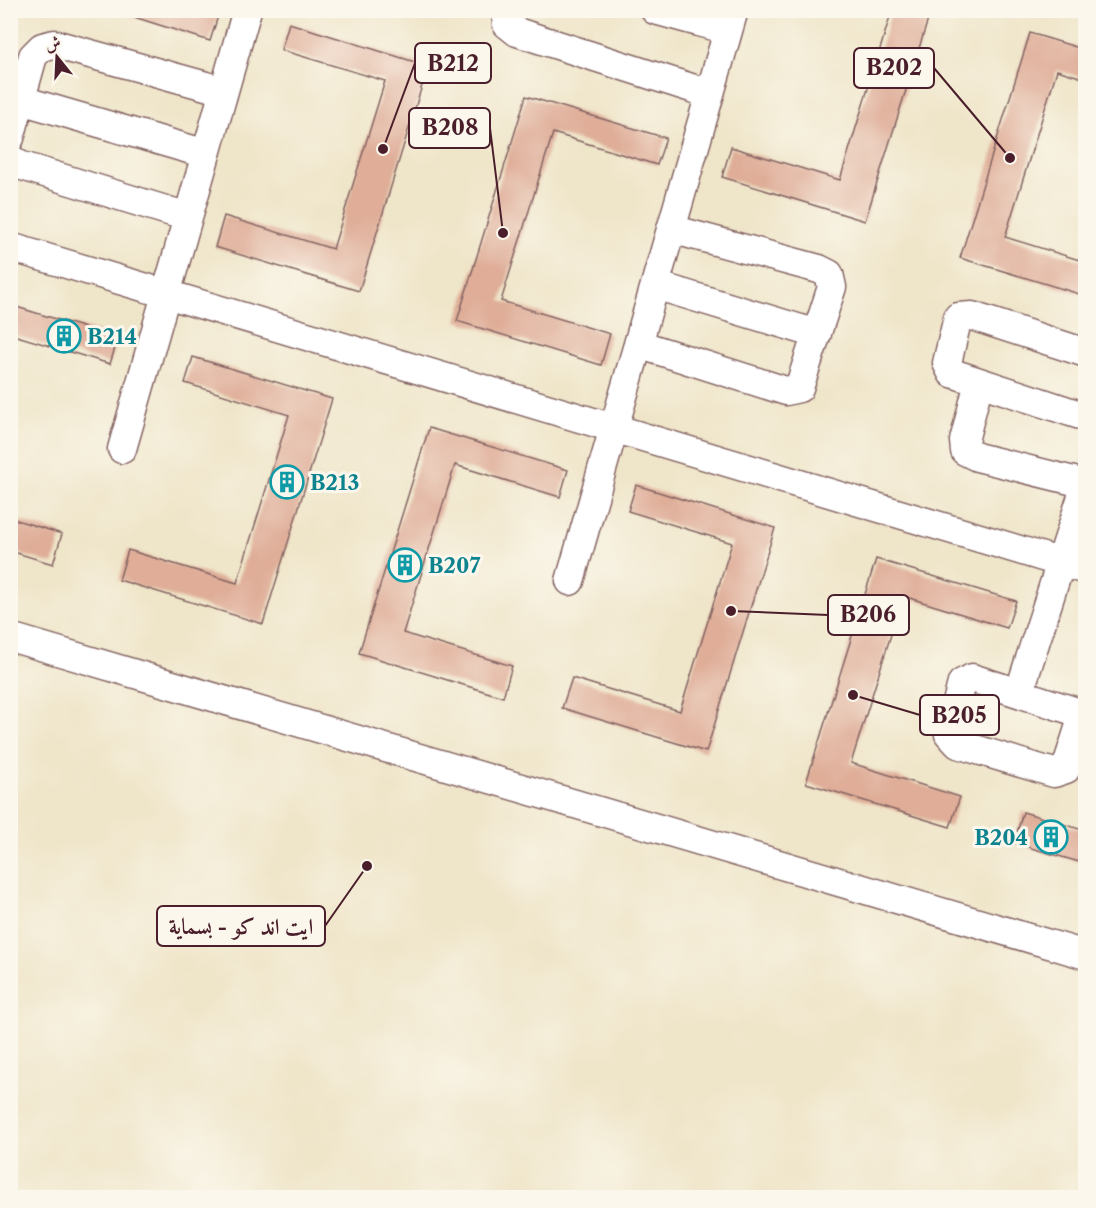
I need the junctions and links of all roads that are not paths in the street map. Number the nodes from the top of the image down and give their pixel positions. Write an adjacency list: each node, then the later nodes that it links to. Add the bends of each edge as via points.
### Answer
1 (247, 10): 5 (street)
2 (506, 10): 6 (street, via 507,24 518,32)
3 (655, 10): 4 (street)
4 (731, 20): 6 (street)
5 (224, 91): 7 (street, via 54,44 42,47 33,56); 9 (street)
6 (710, 94): 12 (street)
7 (21, 100): 8 (street); 9 (street)
8 (10, 138)
9 (206, 154): 11 (street)
10 (10, 158): 11 (street, via 19,165)
11 (188, 217): 15 (street)
12 (671, 229): 14 (street); 16 (street, via 829,274 832,287)
13 (10, 247): 15 (street)
14 (655, 285): 16 (street); 17 (street)
15 (165, 294): 21 (street); 22 (street)
16 (817, 334): 17 (street, via 799,388 786,392)
17 (638, 344): 21 (street)
18 (1086, 354): 19 (street, via 972,316 958,317 947,363 952,373)
19 (979, 382): 20 (street); 23 (street, via 964,451)
20 (1086, 417)
21 (614, 429): 24 (street); 25 (street)
22 (122, 449)
23 (1086, 484): 24 (street)
24 (1073, 566): 27 (street)
25 (570, 581)
26 (10, 637): 28 (street)
27 (1019, 693): 27 (street, via 1074,711 1082,719 1066,769 1054,773 958,744 949,734 962,683 972,678)
28 (1086, 955)

